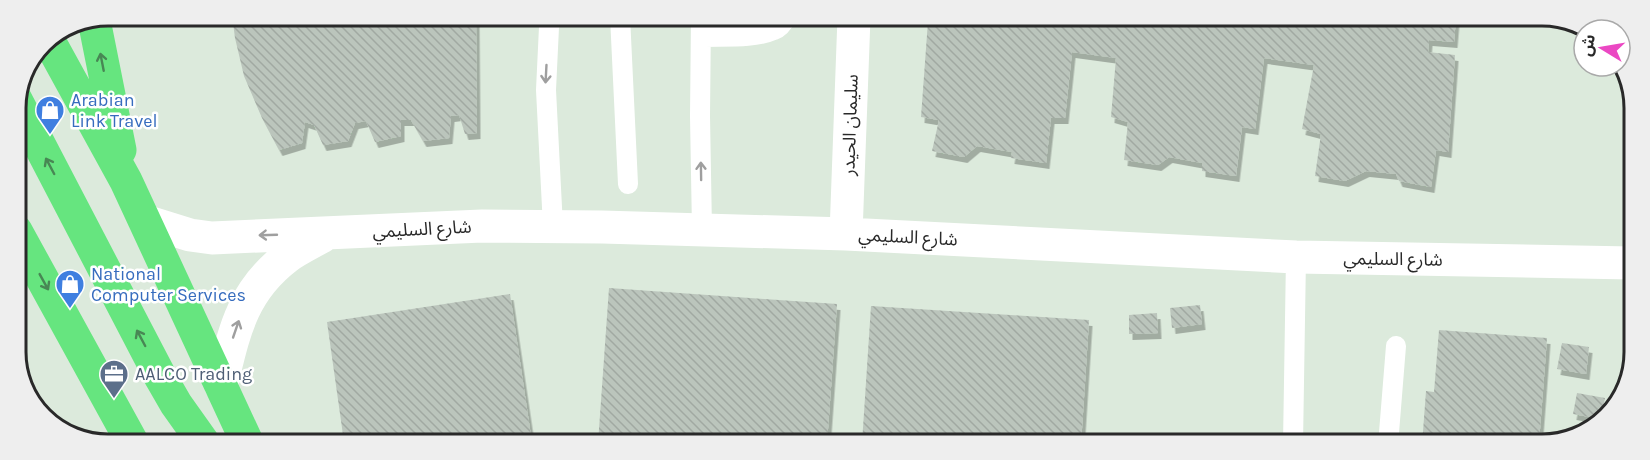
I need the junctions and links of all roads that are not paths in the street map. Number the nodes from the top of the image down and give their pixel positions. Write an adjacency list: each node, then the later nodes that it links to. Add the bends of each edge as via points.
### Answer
1 (550, 25): 13 (lane, one-way to 13, via 546,90)
2 (620, 25): 11 (lane)
3 (701, 25): 7 (lane)
4 (781, 25): 7 (lane, via 756,35)
5 (854, 25): 16 (street, سليمان الحيدر)
6 (95, 26): 10 (main road, one-way to 6)
7 (701, 37): 14 (lane, one-way to 7)
8 (52, 47): 10 (main road)
9 (26, 119): 23 (main road, one-way to 9, via 161,378)
10 (126, 181): 12 (main road)
11 (628, 184)
12 (145, 221): 15 (street, شارع السليمي, one-way to 12, via 212,238); 21 (main road)
13 (553, 227): 14 (street, شارع السليمي); 15 (street, شارع السليمي)
14 (702, 230): 16 (street, شارع السليمي)
15 (327, 233): 21 (street, شارع السليمي, one-way to 15, via 233,337 257,286 287,257)
16 (846, 234): 18 (street, شارع السليمي)
17 (25, 248): 22 (main road, one-way to 22)
18 (1296, 256): 19 (street, شارع السليمي); 25 (lane)
19 (1624, 263)
20 (1396, 345): 26 (lane)
21 (221, 386): 24 (main road)
22 (128, 434)
23 (197, 434)
24 (243, 434)
25 (1293, 434)
26 (1389, 434)

